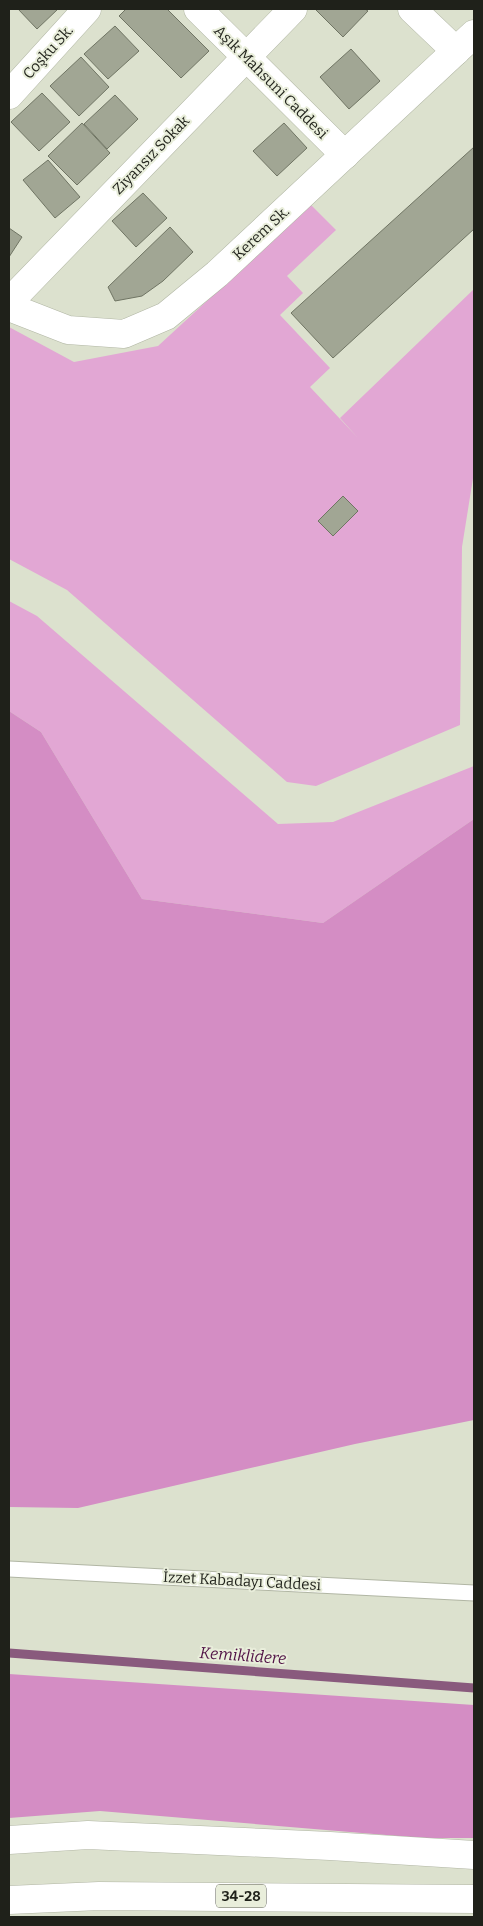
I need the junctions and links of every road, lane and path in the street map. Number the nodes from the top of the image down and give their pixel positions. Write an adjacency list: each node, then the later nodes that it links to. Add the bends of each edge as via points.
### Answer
1 (87, 9): 7 (main road, Coşku Sk.)
2 (198, 9): 6 (main road, Aşık Mahsuni Caddesi)
3 (293, 9): 6 (main road, Ziyansız Sokak)
4 (412, 9): 5 (main road)
5 (465, 42): 8 (main road, Kerem Sk.)
6 (246, 58): 8 (main road, Aşık Mahsuni Caddesi); 9 (main road, Ziyansız Sokak)
7 (9, 95)
8 (345, 155): 10 (main road, Kerem Sk., via 217,274 166,316 124,334 68,330)
9 (9, 302)
10 (9, 307)
11 (9, 1569): 12 (lane, İzzet Kabadayı Caddesi)
12 (474, 1593)
13 (9, 1840): 14 (main road, via 88,1835)
14 (474, 1854)
15 (474, 1898): 16 (main road, 34-28, via 99,1896)
16 (9, 1900)

